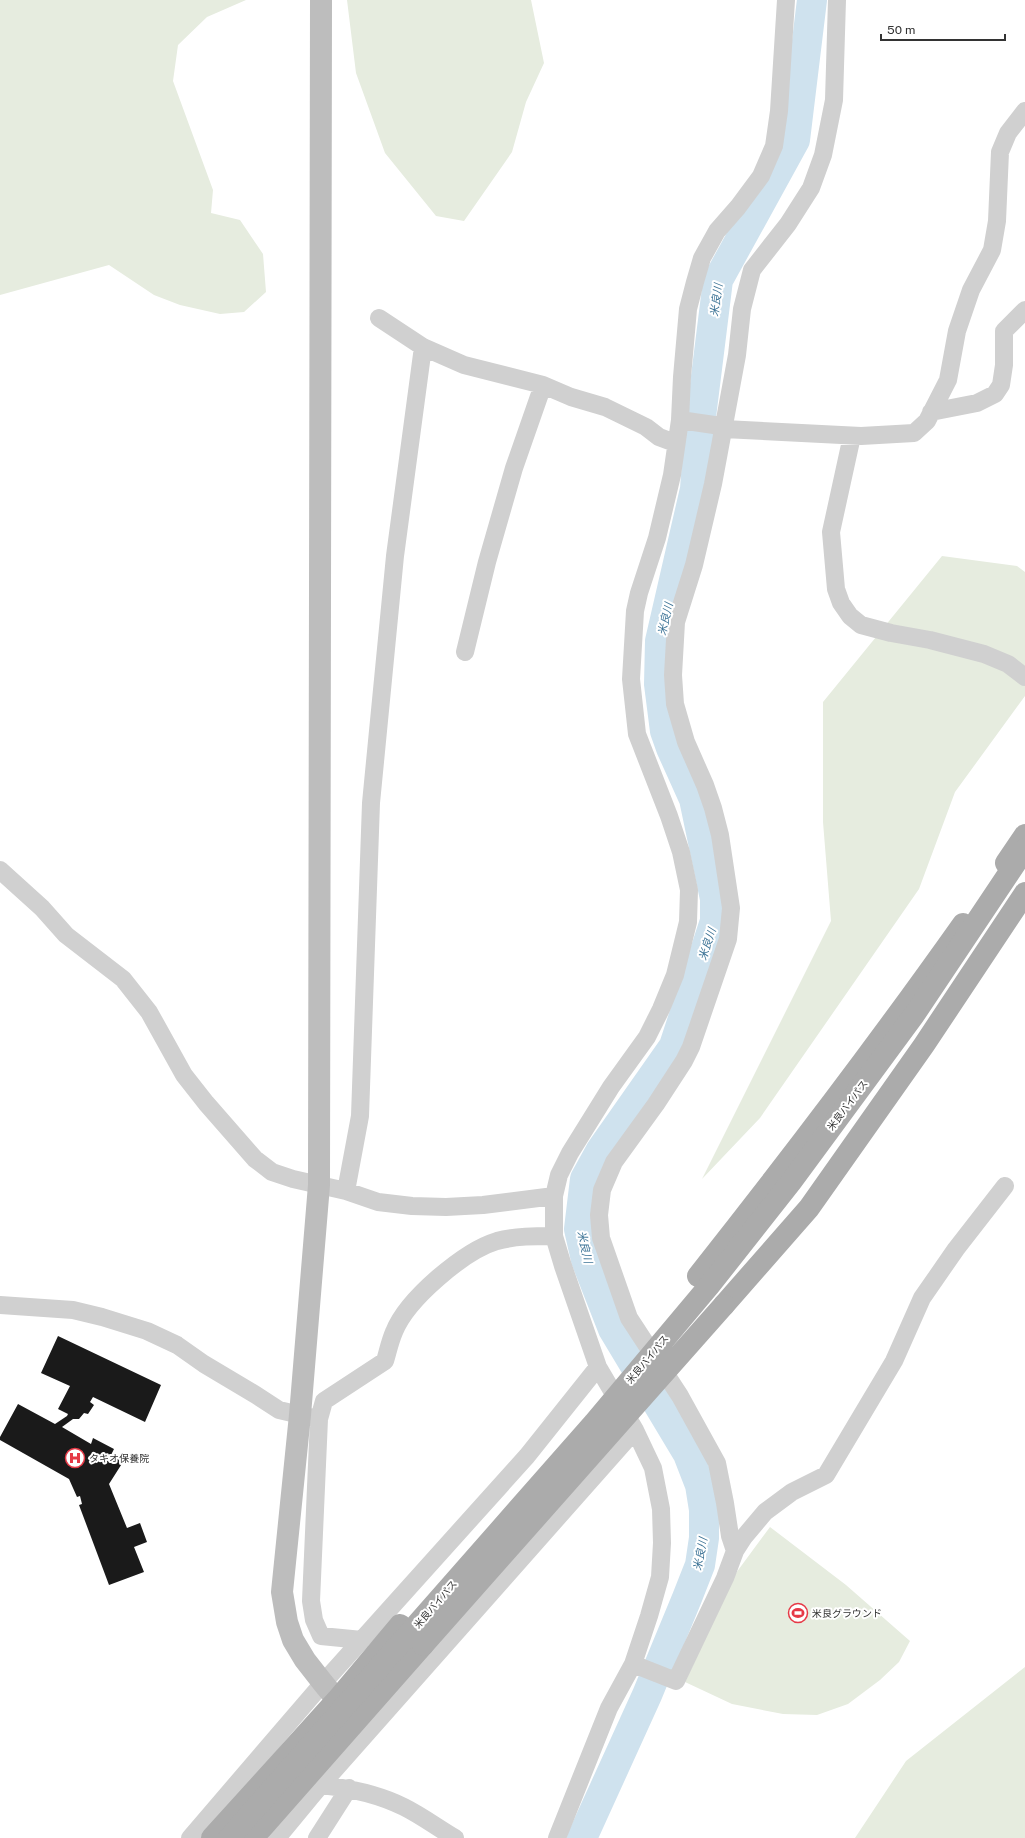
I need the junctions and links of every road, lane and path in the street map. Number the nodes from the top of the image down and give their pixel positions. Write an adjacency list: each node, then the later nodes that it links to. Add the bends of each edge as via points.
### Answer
1 (321, 0): 21 (street)
2 (786, 0): 10 (street, via 779,111 774,146 761,176 717,231 702,258 688,309 682,377)
3 (837, 0): 11 (street, via 834,100 823,155 811,188 788,224 752,270 742,309 737,354)
4 (1025, 111): 9 (street, via 1008,133 1000,152 997,221 992,250 971,290 957,331 948,380)
5 (1025, 310): 9 (street, via 1004,331 1004,366 1000,385 995,394 977,403)
6 (379, 318): 7 (street)
7 (424, 347): 8 (street, via 464,365); 23 (street, via 395,556 371,803 360,1116)
8 (543, 385): 13 (street, via 611,410); 14 (street, via 514,468)
9 (931, 412): 12 (street, via 927,421 914,433)
10 (683, 421): 11 (street); 13 (street)
11 (719, 427): 12 (street); 30 (street, via 694,565 676,622 673,675 678,719 705,785 720,835 731,908 730,925 728,938 684,1061 614,1162 602,1190 598,1215 602,1238 629,1318 680,1396 717,1463)
12 (852, 436): 15 (street, via 831,532 836,589 841,603 850,616 861,625 891,634 930,640 984,654 1008,664)
13 (675, 443): 24 (street, via 665,508 635,611 631,679 637,734 669,816 689,890 688,922 675,975 661,1009 647,1037 611,1087 570,1153 559,1175)
14 (465, 652)
15 (1025, 677)
16 (1025, 835): 34 (main road, via 898,1015 769,1187 585,1417)
17 (1025, 849): 40 (main road, 米良バイパス, bridge, via 914,1015 791,1182 709,1286 588,1429)
18 (0, 870): 21 (street, via 42,908 66,935 123,979 149,1012 184,1075 210,1109 255,1159 272,1172)
19 (1025, 872): 41 (main road, 米良バイパス, via 927,1017 842,1132 693,1321)
20 (1025, 893): 35 (main road, bridge, via 924,1045 809,1208)
21 (319, 1185): 23 (street); 28 (street)
22 (1004, 1186): 30 (street, via 956,1248 922,1298 894,1361 826,1475 792,1492 765,1512)
23 (346, 1191): 24 (street, via 378,1202 446,1207)
24 (554, 1196): 25 (street)
25 (554, 1236): 27 (street); 28 (street, via 520,1236 496,1241 464,1256 411,1306 394,1331 385,1361 324,1401)
26 (0, 1305): 28 (street, via 73,1310 147,1331 177,1345 279,1410)
27 (598, 1366): 29 (street); 31 (street, via 527,1456)
28 (310, 1417): 31 (street, via 313,1614 321,1636); 33 (street, via 282,1576 283,1607 293,1640)
29 (634, 1430): 32 (street, via 653,1468 661,1509 662,1544 660,1577); 37 (street)
30 (735, 1551): 32 (street, via 676,1682)
31 (362, 1640): 33 (street)
32 (637, 1666): 46 (street, via 610,1708)
33 (323, 1683): 34 (street); 38 (street)
34 (336, 1700): 35 (street); 39 (main road)
35 (356, 1719): 37 (main road)
36 (349, 1788): 37 (street); 44 (street); 45 (street, via 404,1807)
37 (309, 1791): 42 (main road); 43 (street)
38 (190, 1838)
39 (212, 1838)
40 (229, 1838)
41 (241, 1838)
42 (253, 1838)
43 (277, 1838)
44 (317, 1838)
45 (455, 1838)
46 (556, 1838)

